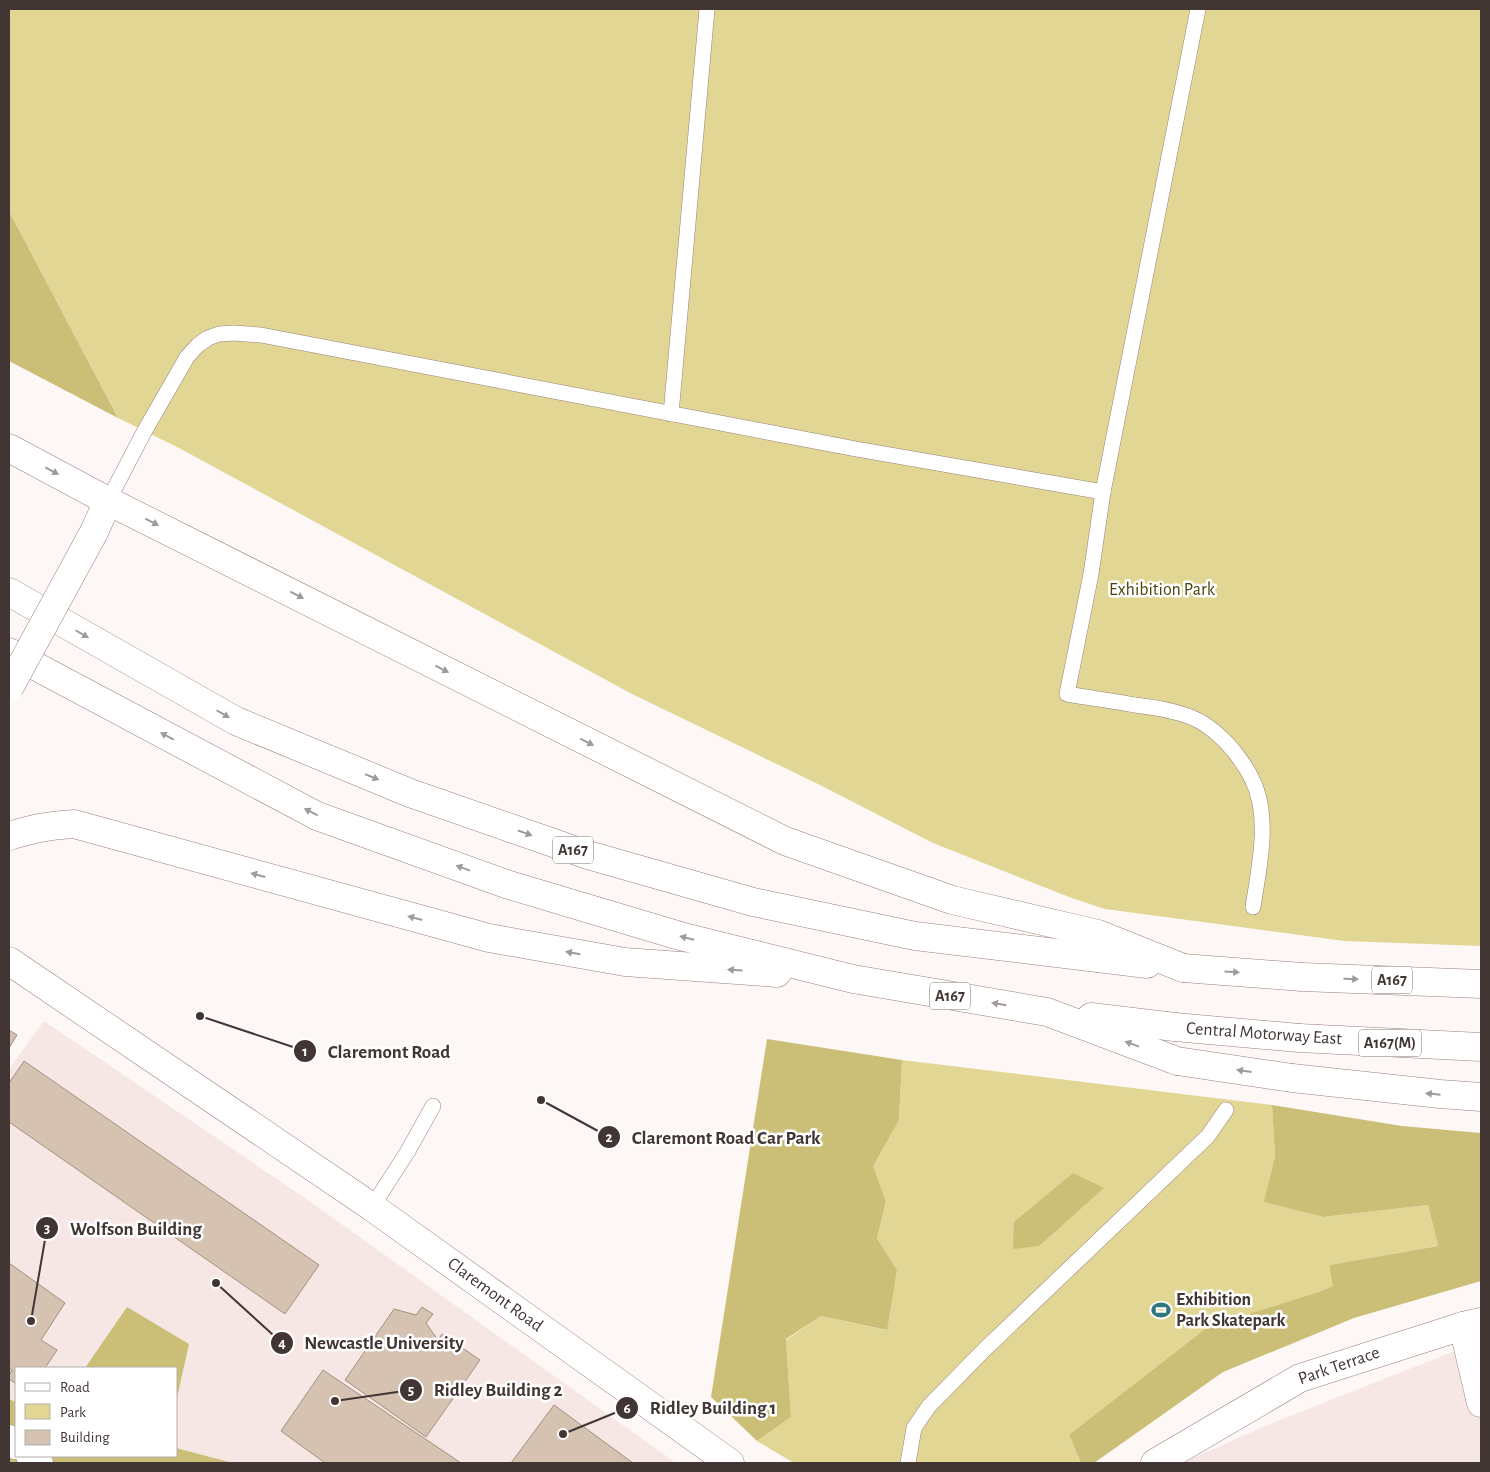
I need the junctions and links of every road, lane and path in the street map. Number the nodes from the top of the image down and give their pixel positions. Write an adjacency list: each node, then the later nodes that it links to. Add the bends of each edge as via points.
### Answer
1 (707, 9): 3 (lane)
2 (1198, 9): 5 (lane)
3 (671, 414): 5 (lane, via 856,450); 6 (lane, via 261,335 219,334 198,345 187,357)
4 (9, 448): 6 (main road, one-way to 6)
5 (1103, 492): 11 (lane, via 1091,574 1067,694 1189,716 1207,726 1230,748 1252,779 1261,814 1261,856)
6 (108, 500): 9 (main road, bridge, via 94,532); 13 (main road, one-way to 13, via 785,841 952,900 1098,934)
7 (9, 592): 13 (main road, A167, one-way to 13, via 236,721 410,793 588,856 753,902 915,936)
8 (9, 652): 14 (main road, A167, one-way to 8, via 680,936 509,885 317,816)
9 (9, 688)
10 (9, 836): 14 (main road, one-way to 10, via 626,962 489,938 74,824 34,828)
11 (1253, 907)
12 (9, 961): 21 (main road, Claremont Road)
13 (1183, 968): 15 (main road, A167, one-way to 15, bridge, via 1302,977)
14 (853, 979): 16 (main road, A167, one-way to 14)
15 (1481, 984)
16 (1047, 1012): 17 (main road, Central Motorway East / A167(M), bridge, via 1299,1038); 18 (main road, one-way to 16, bridge, via 1292,1078 1178,1061)
17 (1481, 1047)
18 (1481, 1098)
19 (433, 1106): 21 (lane)
20 (1226, 1110): 25 (lane, via 1208,1136 929,1406 914,1428)
21 (372, 1207): 24 (main road, Claremont Road)
22 (1472, 1324): 23 (main road); 26 (main road, Park Terrace, via 1300,1378)
23 (1481, 1403)
24 (730, 1463)
25 (908, 1463)
26 (1155, 1463)

